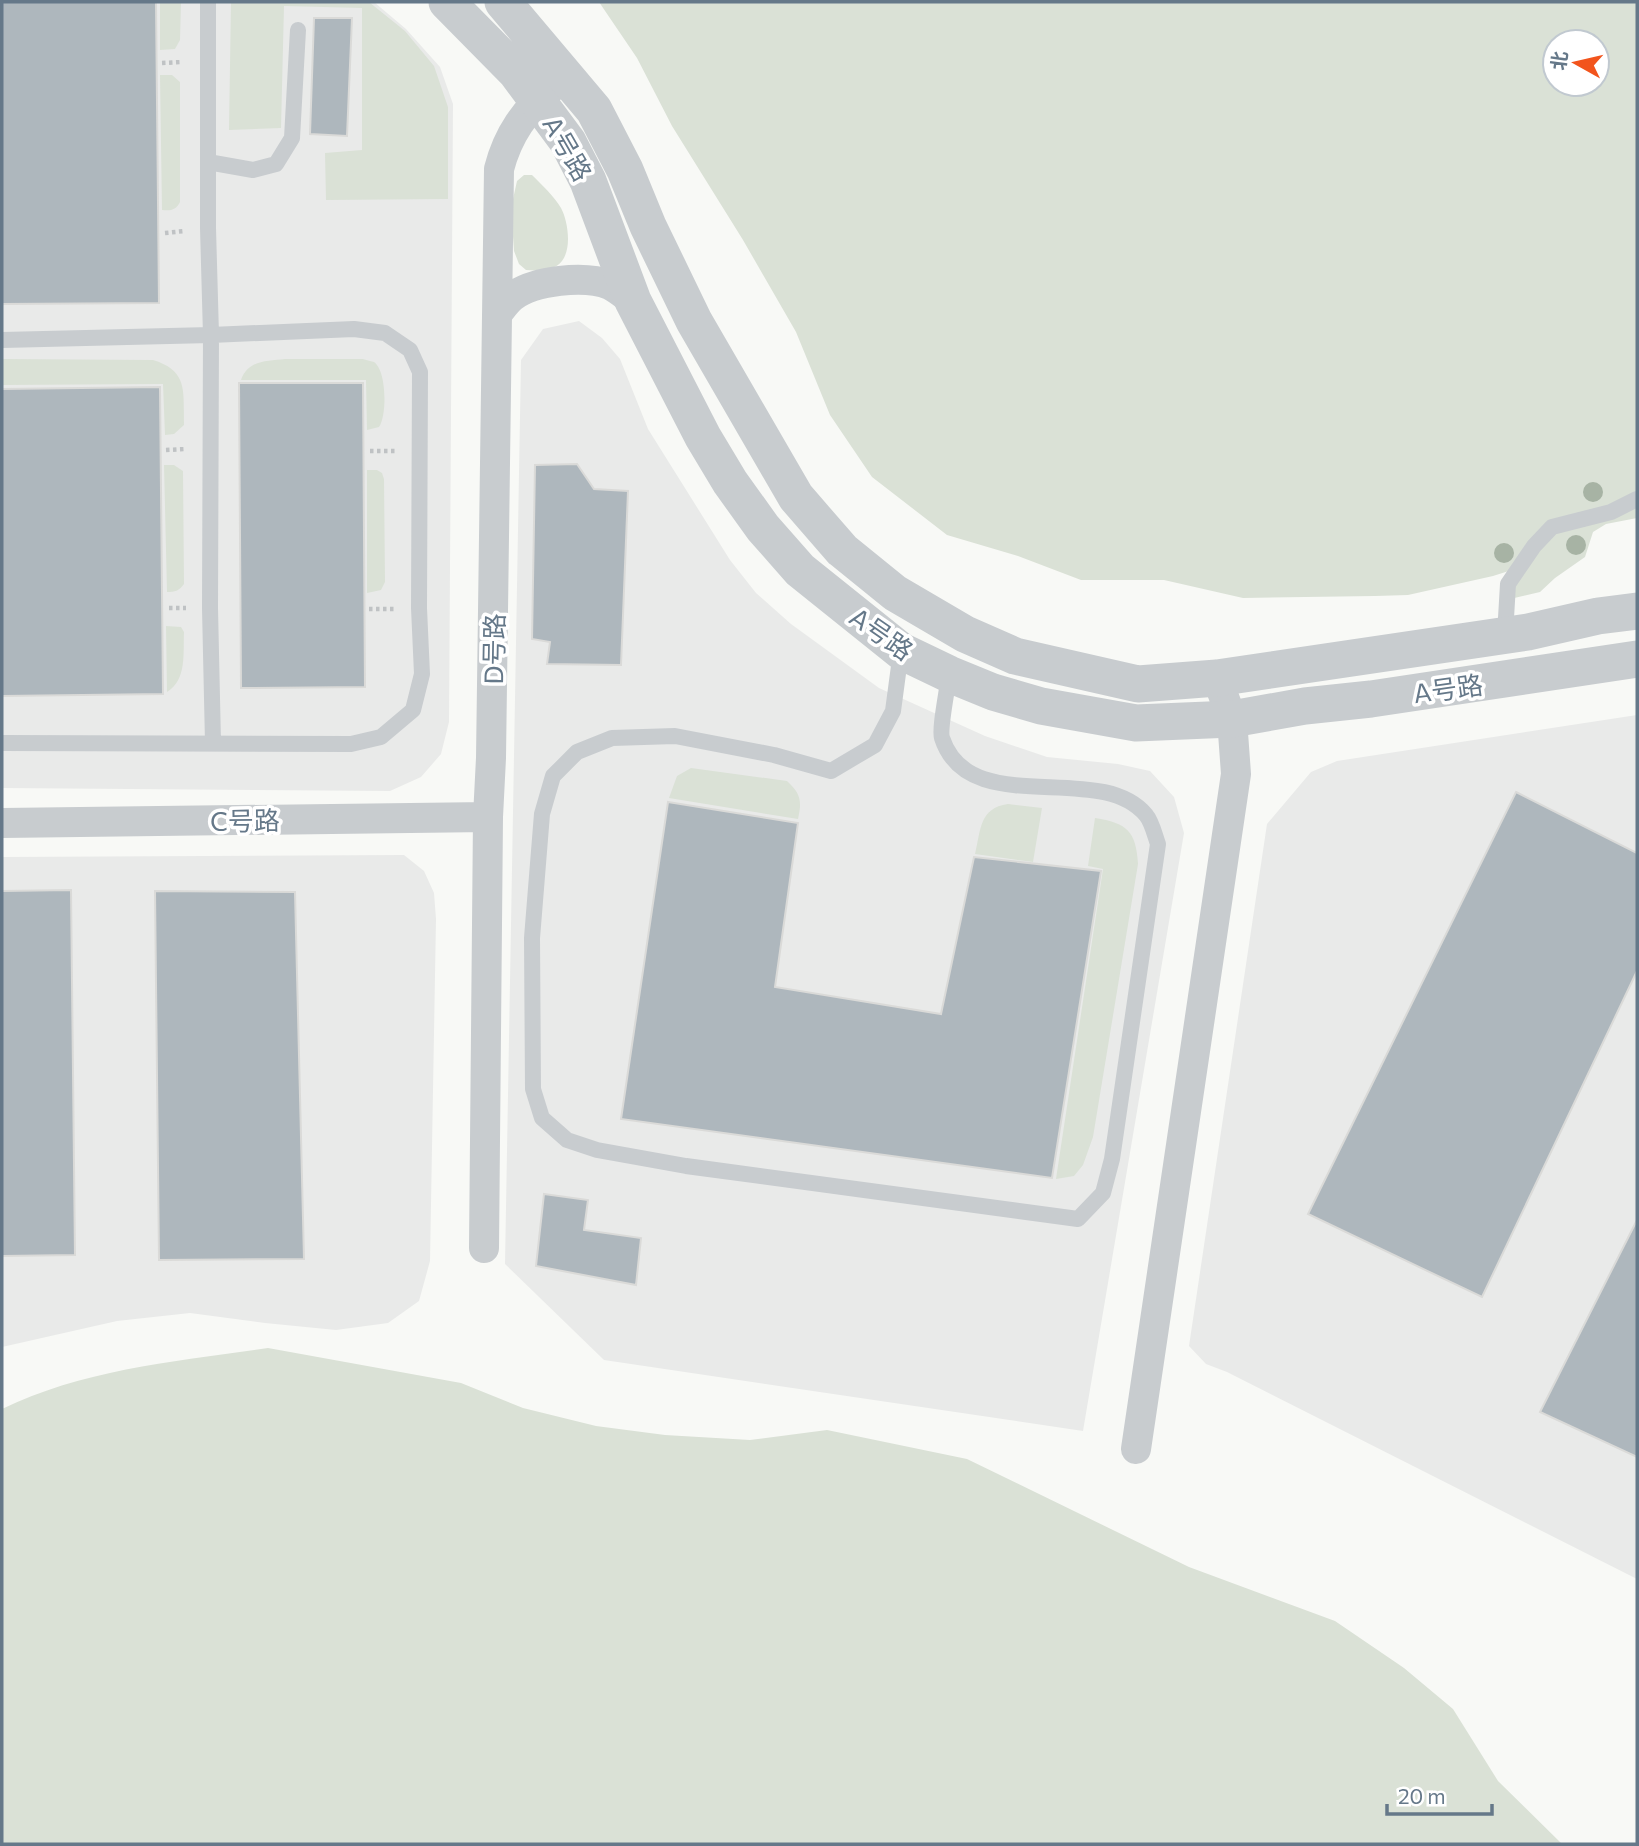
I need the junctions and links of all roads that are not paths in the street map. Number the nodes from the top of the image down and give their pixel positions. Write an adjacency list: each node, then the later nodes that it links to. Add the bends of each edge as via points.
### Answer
1 (208, 2): 7 (lane)
2 (447, 2): 6 (street, A号路)
3 (503, 2): 5 (street, A号路)
4 (298, 30): 7 (lane, via 292,138 276,164 253,170)
5 (565, 75): 6 (street, D号路); 18 (street, A号路, via 594,110 694,321 744,410 796,497 842,550 895,593 965,634 1015,656 1138,684)
6 (538, 99): 8 (street, A号路, via 588,181); 9 (street, D号路, via 505,145 499,169)
7 (208, 162): 10 (lane)
8 (633, 301): 9 (street, via 610,285 567,280 524,290); 15 (street, A号路, via 703,437 763,528 800,570)
9 (498, 313): 22 (street, D号路)
10 (211, 335): 11 (lane); 21 (lane); 21 (lane, via 354,329 385,333 410,350 420,372 422,674 413,710 381,737 351,744)
11 (2, 340)
12 (1637, 499): 14 (lane, via 1611,512 1552,527 1508,584)
13 (1637, 611): 14 (street, A号路)
14 (1505, 635): 18 (street, A号路)
15 (901, 651): 17 (street, A号路); 17 (lane, via 893,711 875,745 831,771 675,736 612,738 577,752 553,776 542,814 532,938 533,1089 542,1118 567,1140 687,1166 1078,1219 1104,1193 1158,844 1147,815 1124,797 986,781 957,764 941,736)
16 (1637, 659): 19 (street, A号路)
17 (949, 674): 19 (street, A号路, via 993,692 1091,716 1136,723)
18 (1217, 678): 19 (street)
19 (1233, 719): 25 (street, via 1236,774)
20 (2, 743): 21 (lane)
21 (213, 743)
22 (488, 817): 23 (street, C号路); 24 (street, D号路)
23 (2, 823)
24 (484, 1248)
25 (1136, 1449)

